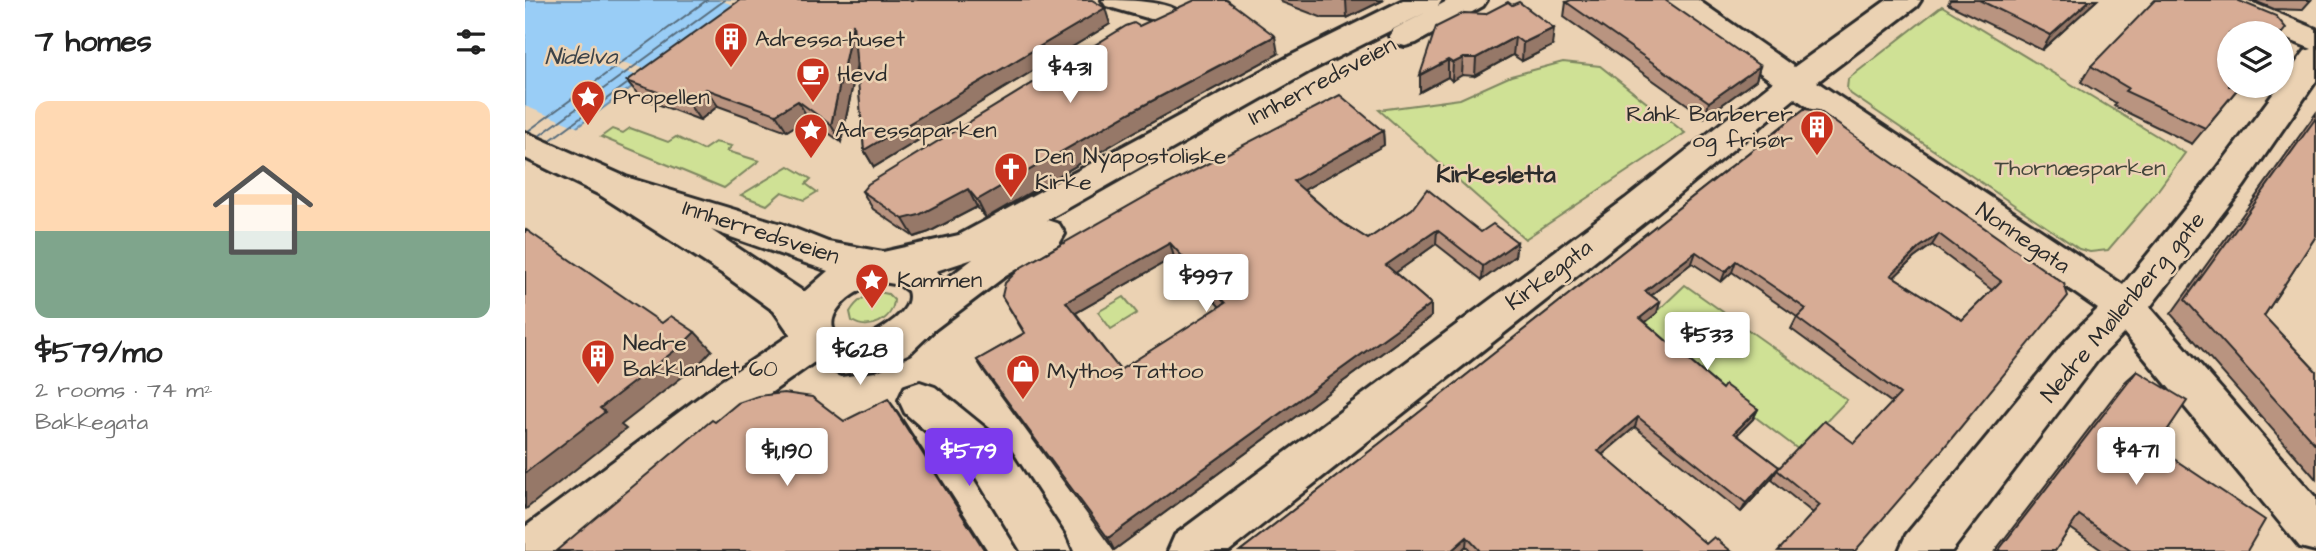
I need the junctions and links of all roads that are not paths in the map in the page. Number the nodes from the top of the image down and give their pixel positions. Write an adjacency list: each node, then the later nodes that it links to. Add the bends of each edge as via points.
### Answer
1 (1117, 0): 7 (street, via 1183,9)
2 (1427, 0): 13 (street, Innherredsveien, via 1301,63 972,246)
3 (1472, 0): 15 (street, Innherredsveien, via 1150,174 990,267)
4 (1678, 0): 10 (street, Nonnegata)
5 (1906, 0): 10 (street, Kirkegata)
6 (2220, 0): 8 (street)
7 (1119, 35)
8 (2316, 40)
9 (2316, 58): 14 (street, Nedre Møllenberg gate, via 2230,178)
10 (1794, 82): 14 (street, Nonnegata); 21 (street, Kirkegata, via 1629,215)
11 (525, 144): 12 (street)
12 (613, 186): 13 (street, Innherredsveien, via 772,234 823,256); 16 (street, Innherredsveien, via 788,300)
13 (883, 267): 15 (street, via 911,272 923,281 929,302); 16 (street, via 836,286 819,302 812,314)
14 (2127, 308): 18 (street, Nonnegata); 22 (street, Nedre Møllenberg gate, via 2083,349)
15 (924, 317): 16 (street, via 900,341 870,354 849,357 824,351)
16 (811, 335): 19 (street)
17 (919, 400): 20 (street, via 988,457)
18 (2316, 532)
19 (530, 551)
20 (1047, 551)
21 (1192, 551)
22 (1923, 551)

